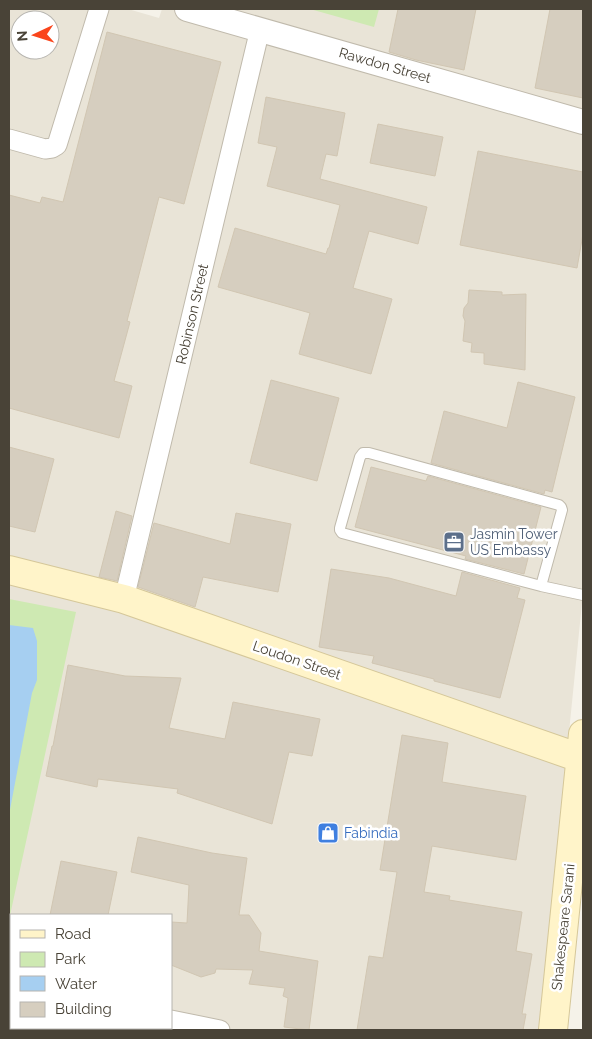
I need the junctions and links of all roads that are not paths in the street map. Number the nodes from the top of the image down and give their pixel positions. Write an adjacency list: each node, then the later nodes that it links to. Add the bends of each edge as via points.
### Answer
1 (99, 9): 5 (street, via 57,145 45,149)
2 (187, 9): 3 (street, Rawdon Street)
3 (260, 29): 4 (street, Rawdon Street); 9 (street, Robinson Street)
4 (583, 122)
5 (9, 139)
6 (9, 570): 9 (main road, Loudon Street)
7 (541, 586): 7 (lane, via 342,533 340,528 360,457 369,453 559,505 562,510); 8 (lane)
8 (583, 595)
9 (124, 600): 10 (main road, Loudon Street)
10 (582, 751): 13 (main road, Shakespeare Sarani)
11 (172, 1020): 12 (street)
12 (220, 1030)
13 (553, 1030)

